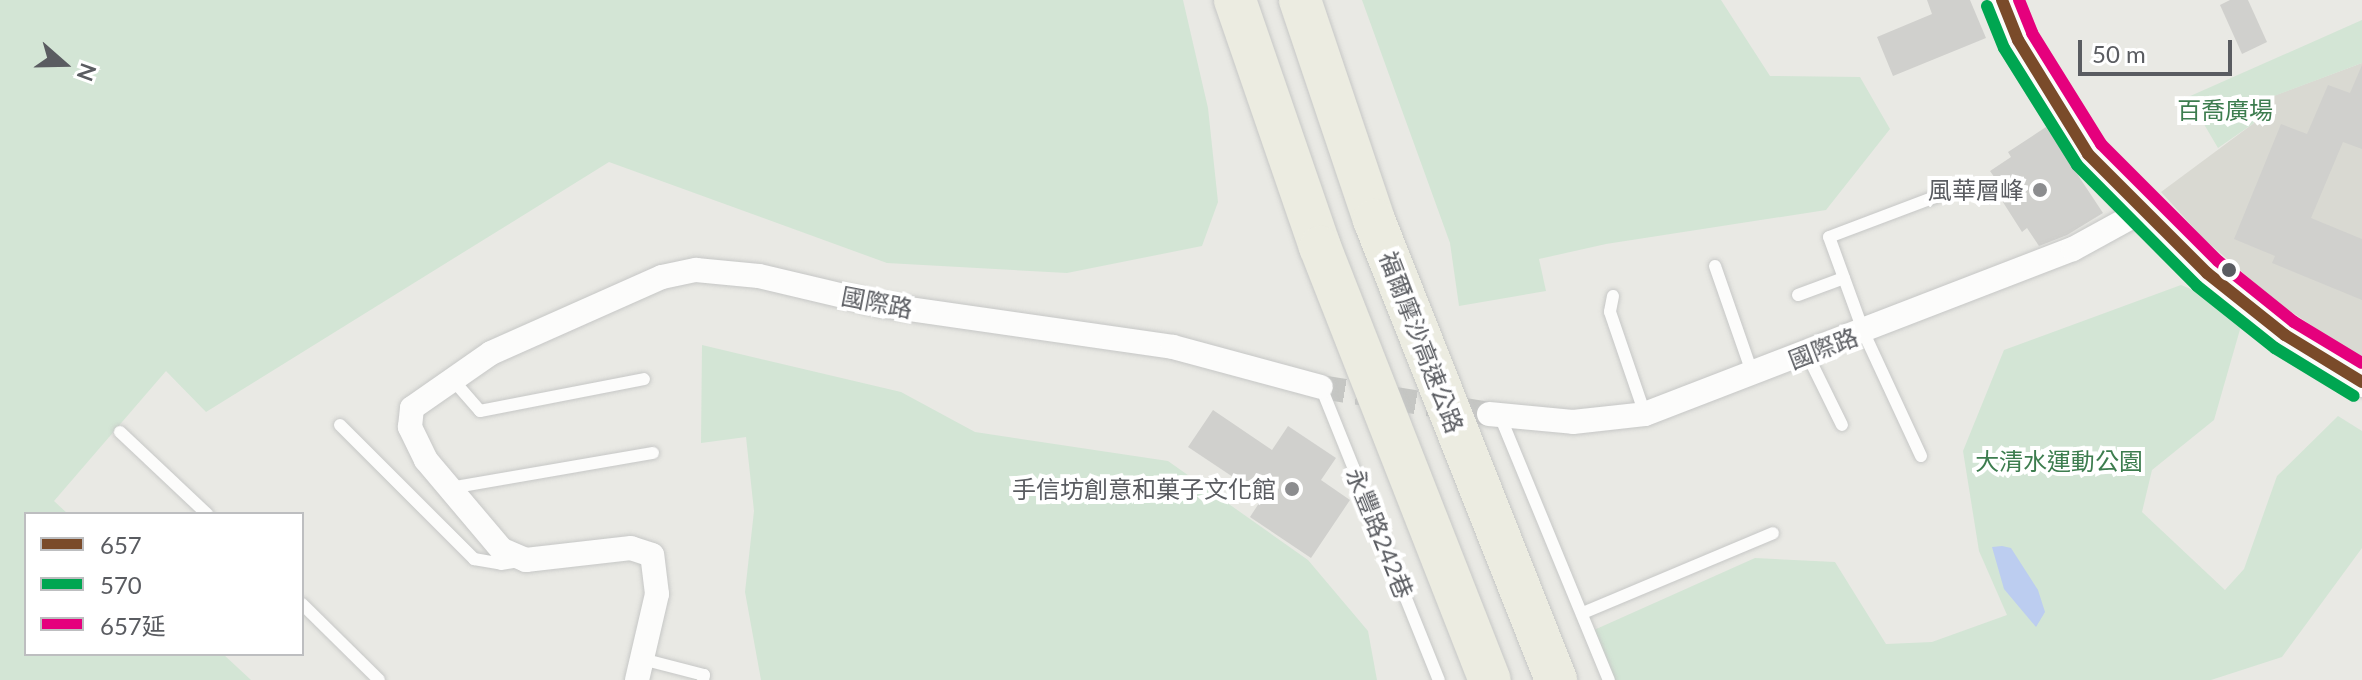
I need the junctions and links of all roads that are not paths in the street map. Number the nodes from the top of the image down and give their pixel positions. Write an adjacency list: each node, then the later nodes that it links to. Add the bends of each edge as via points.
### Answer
1 (1235, 0): 34 (highway, via 1320,247)
2 (1300, 0): 35 (highway, 福爾摩沙高速公路, via 1374,220)
3 (2002, 0): 5 (street, via 2018,40 2088,154)
4 (1943, 194): 7 (lane, via 1829,237)
5 (2142, 211): 10 (street, 國際路, via 2073,249); 15 (street, via 2207,273 2285,335)
6 (1715, 266): 12 (lane)
7 (1844, 278): 8 (lane); 10 (lane)
8 (1798, 295)
9 (1613, 296): 17 (lane, via 1610,312)
10 (1864, 333): 11 (street, 國際路); 23 (lane)
11 (1807, 354): 12 (street, 國際路); 20 (lane)
12 (1753, 375): 17 (street, 國際路)
13 (644, 379): 14 (lane, via 480,411)
14 (453, 380): 16 (street, 國際路, via 491,353 662,277 696,270 759,276 882,305 1173,347); 24 (street, 國際路, via 412,408 410,427 426,460)
15 (2362, 382)
16 (1321, 387): 33 (lane, 永豐路242巷)
17 (1645, 414): 18 (street, 國際路, via 1573,422)
18 (1494, 415): 29 (lane)
19 (340, 425): 27 (lane, via 474,559 501,564)
20 (1842, 425)
21 (120, 432): 25 (lane)
22 (653, 453): 24 (lane)
23 (1921, 456)
24 (450, 488): 27 (street, 國際路, via 502,550)
25 (205, 512)
26 (1773, 533): 29 (lane)
27 (526, 560): 30 (street, via 631,548 652,555 657,594)
28 (304, 606): 31 (lane)
29 (1583, 613): 36 (lane)
30 (639, 670): 32 (lane, via 704,675)
31 (379, 680)
32 (703, 680)
33 (1439, 680)
34 (1490, 680)
35 (1556, 680)
36 (1609, 680)

